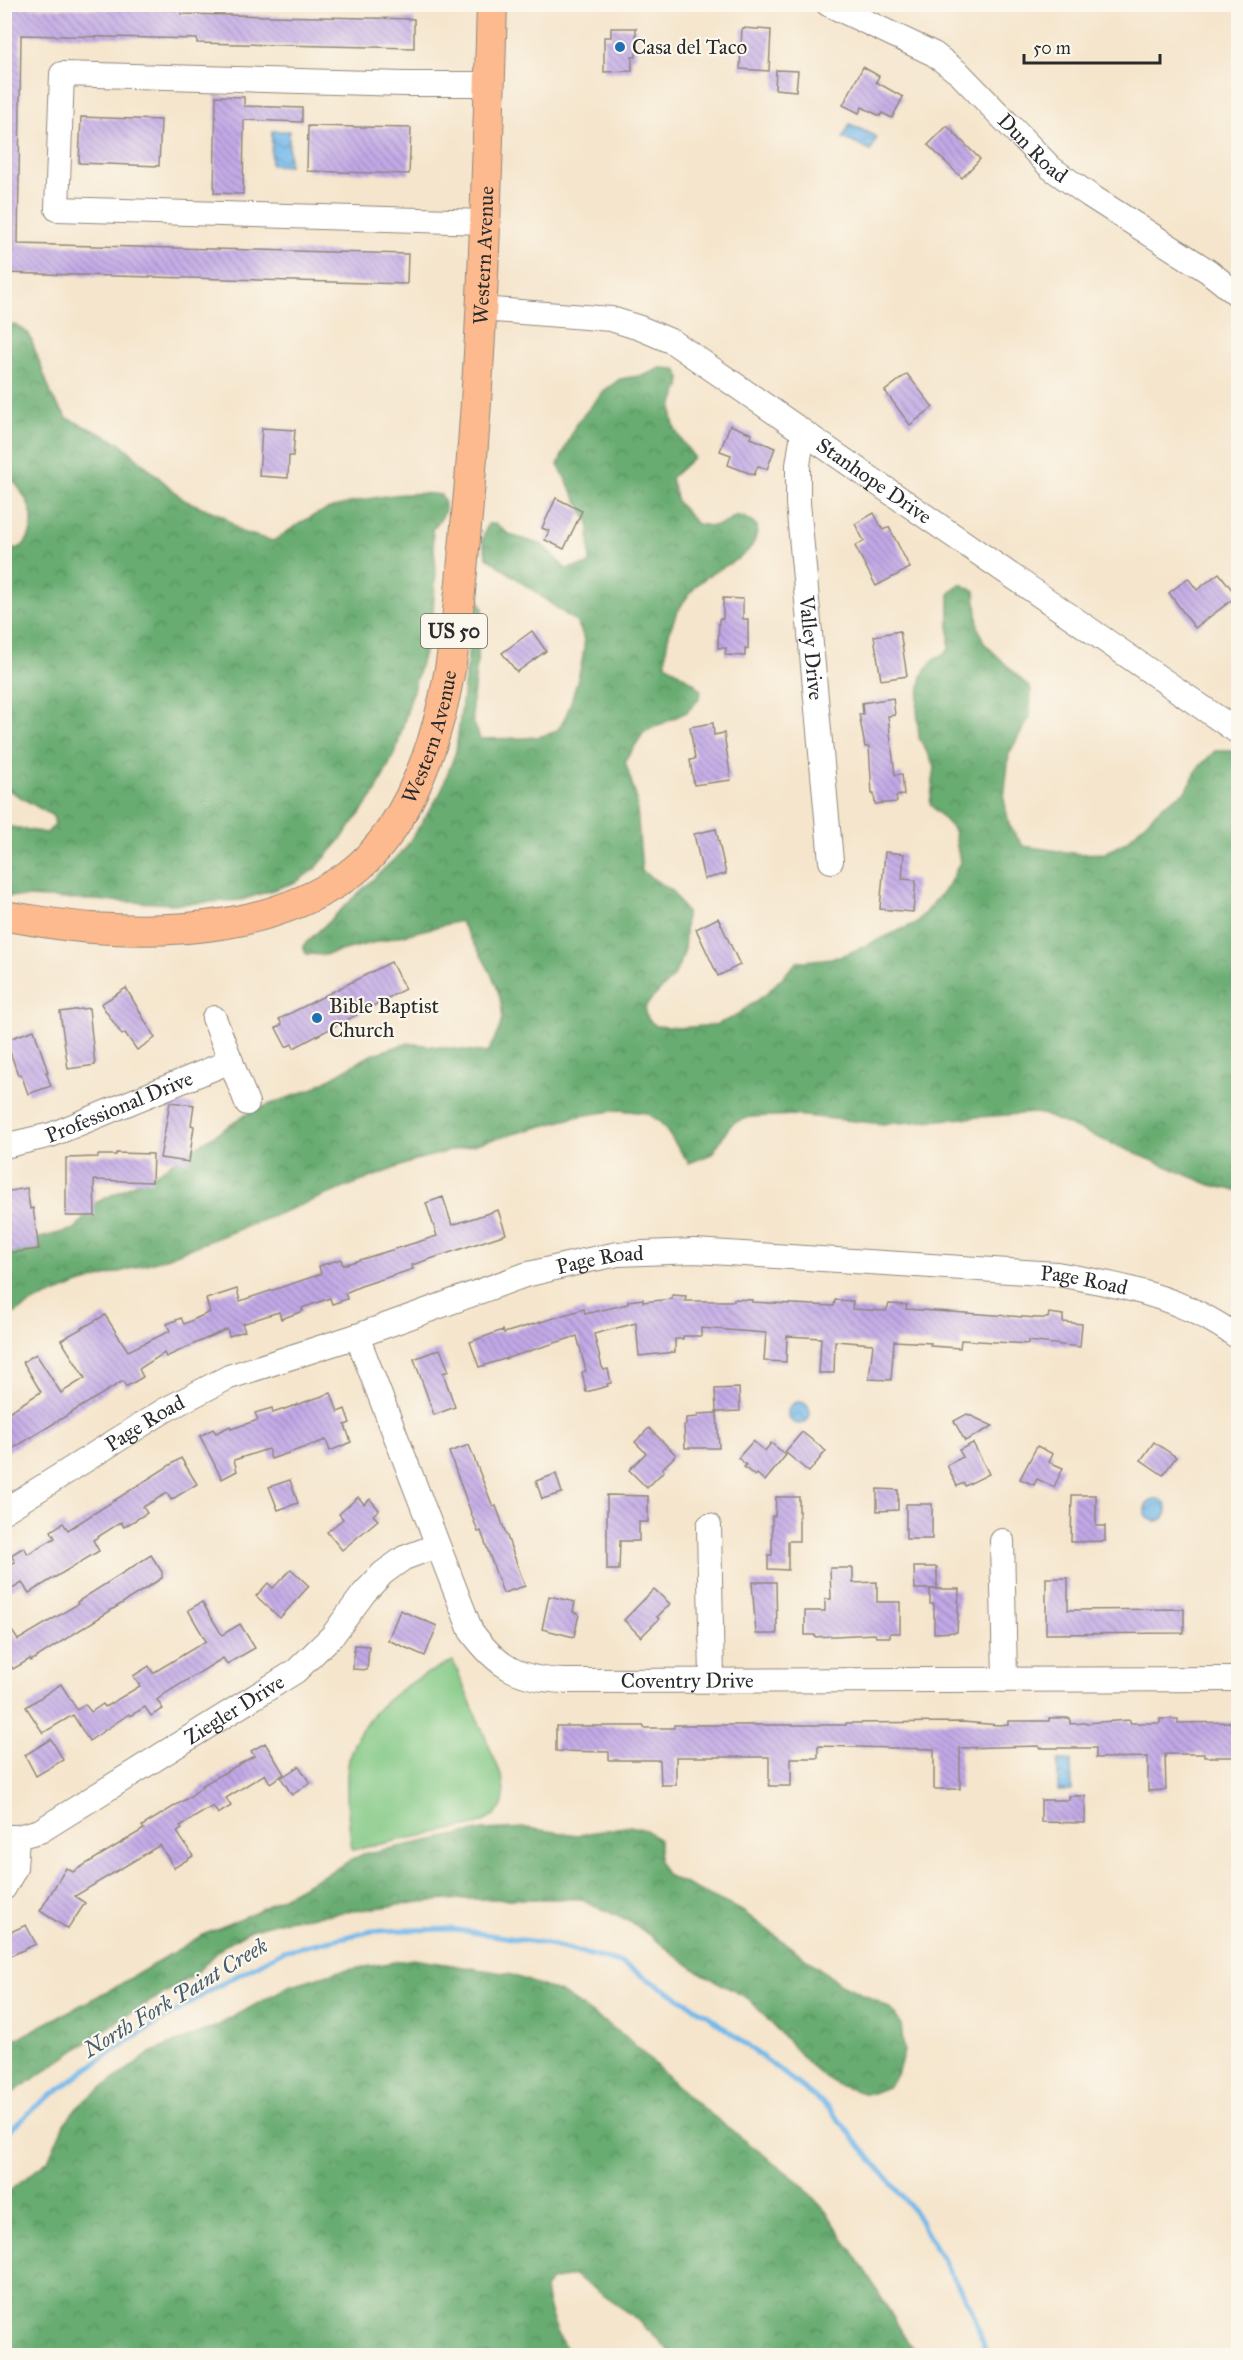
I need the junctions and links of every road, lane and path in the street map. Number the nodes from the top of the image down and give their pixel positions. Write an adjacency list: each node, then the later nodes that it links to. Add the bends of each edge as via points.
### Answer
1 (492, 4): 3 (main road, Western Avenue / US 50)
2 (828, 4): 5 (street, Dun Road, via 934,54 960,74 1051,168)
3 (490, 84): 4 (main road, Western Avenue / US 50); 4 (street, via 62,74 57,209)
4 (484, 222): 6 (main road, Western Avenue / US 50)
5 (1239, 295)
6 (481, 309): 7 (street, Stanhope Drive, via 611,319 640,328 673,342); 10 (main road, Western Avenue / US 50, via 472,470 446,691 420,778 403,814 349,875 309,898 267,914 199,928 158,929 92,928)
7 (803, 434): 8 (street, Stanhope Drive); 9 (street, Valley Drive, via 798,503)
8 (1239, 732)
9 (831, 861)
10 (4, 916)
11 (214, 1018): 12 (street)
12 (231, 1061): 13 (street); 14 (street, Professional Drive, via 51,1134)
13 (247, 1103)
14 (4, 1146)
15 (357, 1336): 16 (street, Page Road, via 525,1275 618,1254 695,1251 1057,1274 1189,1308); 17 (street, Page Road, via 229,1377 197,1392); 20 (street, Coventry Drive)
16 (1239, 1337)
17 (4, 1511)
18 (710, 1526): 23 (street)
19 (1002, 1541): 21 (street)
20 (436, 1546): 23 (street, Coventry Drive, via 471,1631 493,1657 520,1675 564,1681); 24 (street, Ziegler Drive, via 404,1558 383,1574 333,1635 296,1671 40,1831)
21 (1005, 1679): 22 (street, Coventry Drive); 23 (street, Coventry Drive)
22 (1239, 1679)
23 (712, 1680)
24 (11, 1837): 25 (street, via 15,1868)
25 (4, 1888)

